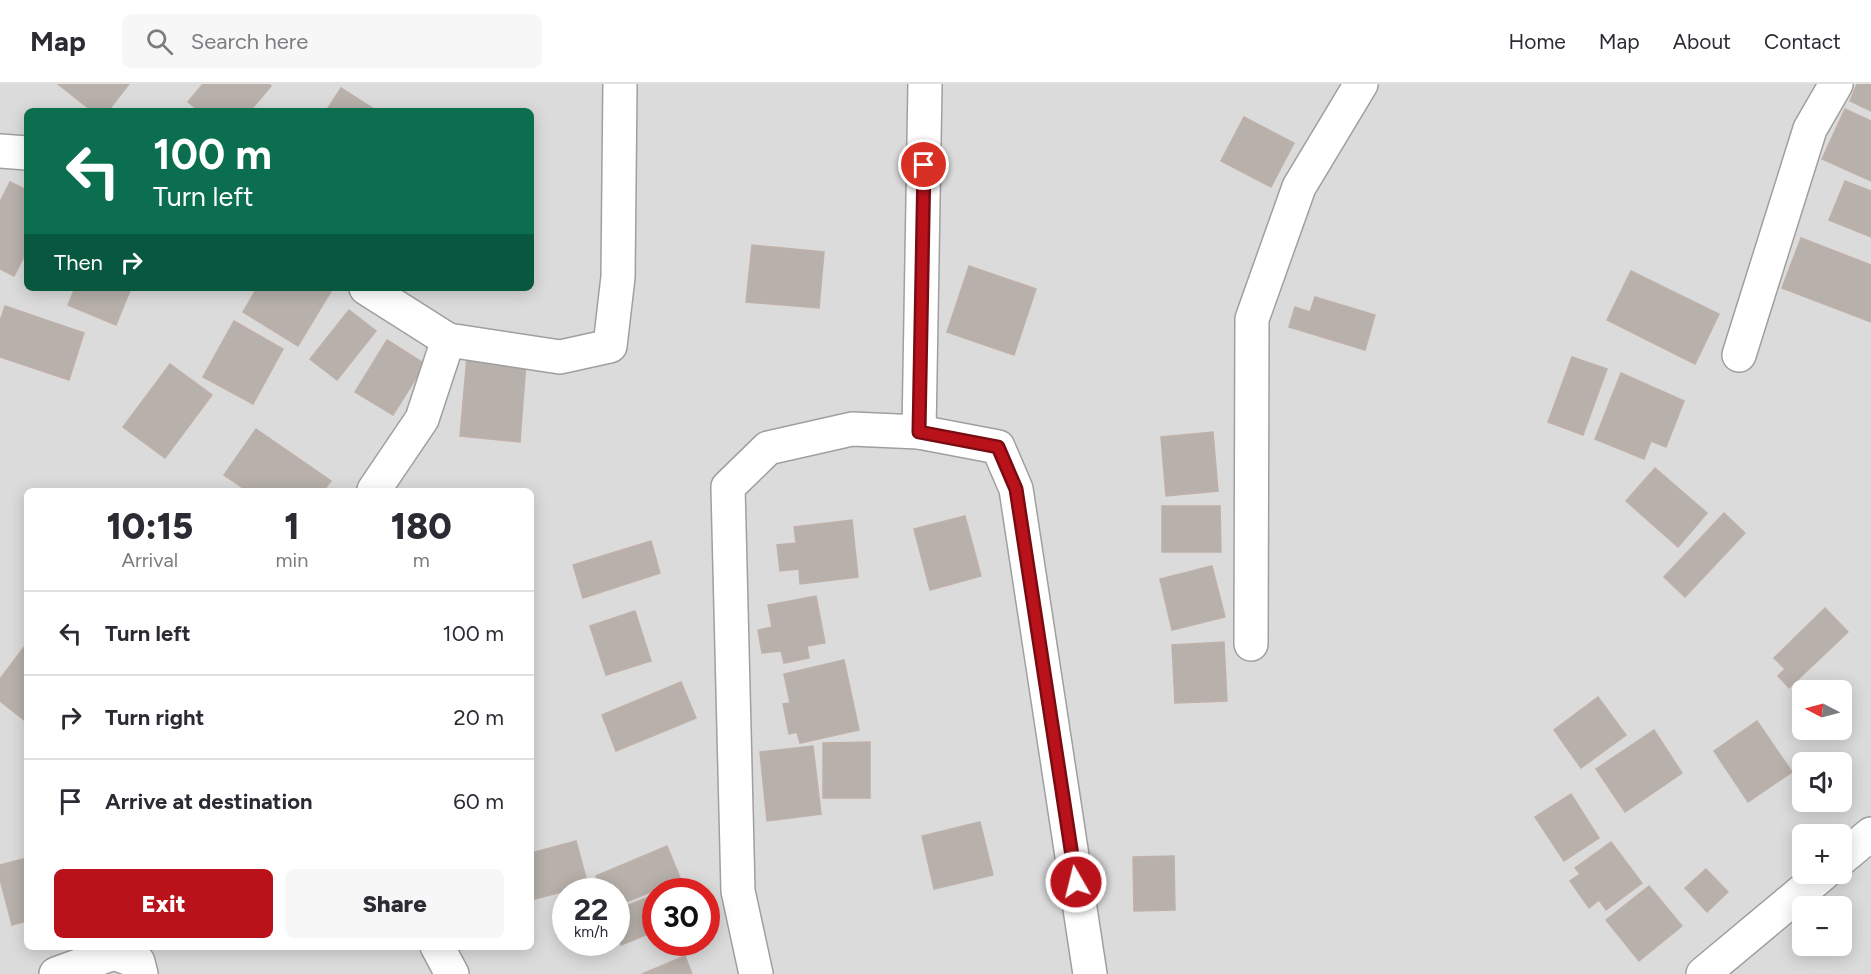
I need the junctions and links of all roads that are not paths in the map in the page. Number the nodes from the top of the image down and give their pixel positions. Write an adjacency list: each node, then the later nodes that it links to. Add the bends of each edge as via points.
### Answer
1 (620, 84): 8 (street, via 618,277 610,346 560,357)
2 (925, 84): 10 (street)
3 (1361, 84): 12 (street, via 1299,187 1252,319)
4 (1836, 84): 9 (street, via 1810,129)
5 (0, 151): 6 (street)
6 (24, 153)
7 (371, 291): 8 (street)
8 (448, 340): 11 (street, via 422,419)
9 (1739, 355)
10 (919, 432): 20 (street, via 852,429 768,448 728,487 738,891); 21 (street, via 998,447 1016,489)
11 (375, 488)
12 (1251, 644)
13 (1871, 834): 14 (street)
14 (1852, 850)
15 (1811, 884): 22 (street)
16 (439, 950): 19 (street)
17 (56, 974): 18 (street, via 114,953 138,962)
18 (141, 974)
19 (452, 974)
20 (756, 974)
21 (1090, 974)
22 (1704, 974)

